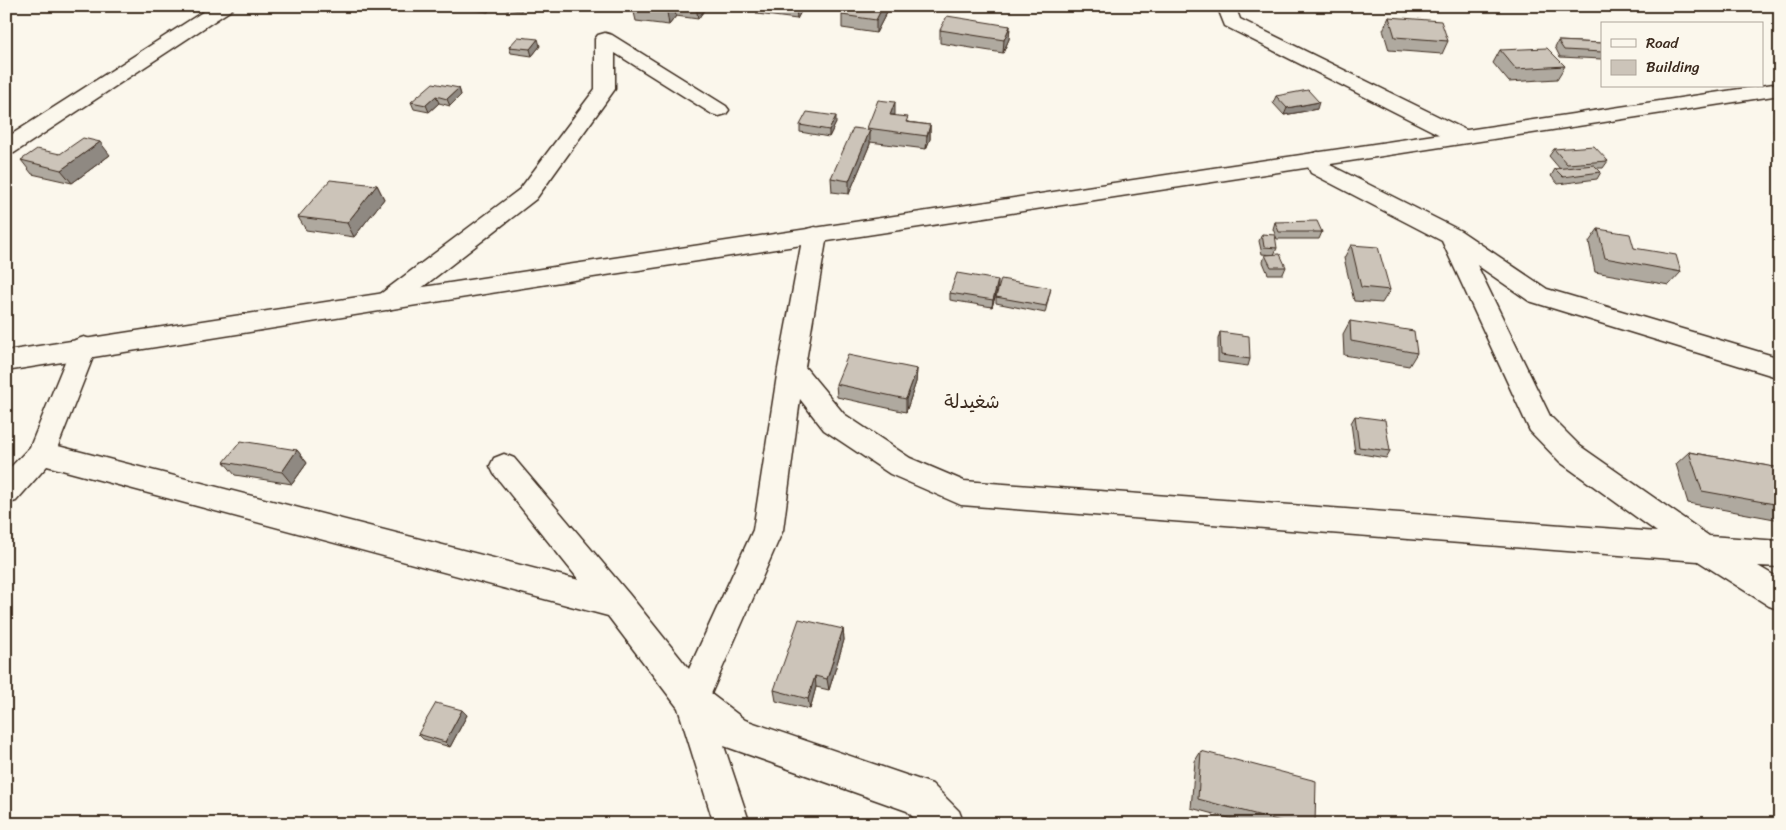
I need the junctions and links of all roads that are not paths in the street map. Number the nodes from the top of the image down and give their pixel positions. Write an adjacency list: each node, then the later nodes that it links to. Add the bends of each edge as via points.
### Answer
1 (225, 6): 6 (street)
2 (1226, 6): 5 (street, via 1232,22)
3 (1780, 89): 5 (street)
4 (718, 110): 10 (street, via 605,39 605,89 528,194)
5 (1462, 137): 7 (street)
6 (6, 148)
7 (1318, 158): 8 (street); 9 (street, via 1318,168)
8 (815, 236): 10 (street); 14 (street)
9 (1451, 236): 13 (street, via 1538,295); 18 (street, via 1540,423 1570,454)
10 (388, 301): 11 (street)
11 (84, 348): 12 (street); 15 (street)
12 (6, 361)
13 (1780, 368)
14 (791, 369): 18 (street, via 834,422 900,466 961,493); 22 (street, via 768,530)
15 (41, 453): 17 (street); 21 (street)
16 (504, 466): 21 (street)
17 (6, 492)
18 (1703, 548): 19 (street); 20 (street)
19 (1780, 554)
20 (1780, 596)
21 (618, 604): 22 (street)
22 (692, 700): 23 (street); 24 (street, via 735,733 919,797)
23 (732, 824)
24 (946, 824)

